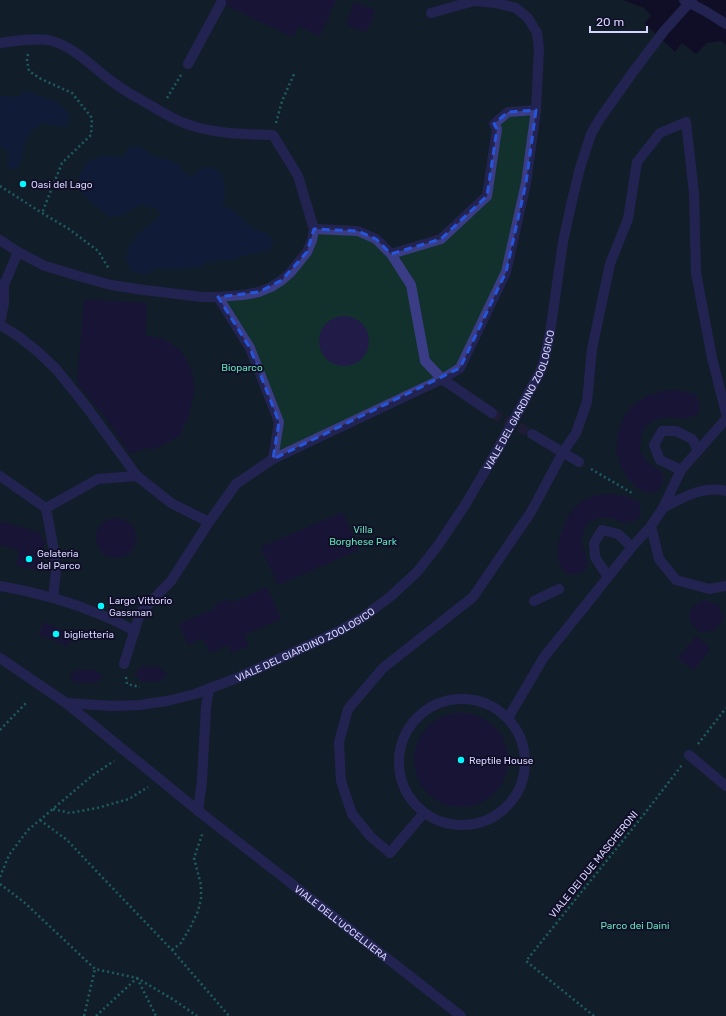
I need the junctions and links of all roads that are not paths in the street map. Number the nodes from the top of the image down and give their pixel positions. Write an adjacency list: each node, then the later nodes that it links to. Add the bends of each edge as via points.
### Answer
1 (689, 1): 4 (street); 42 (street, VIALE DEL GIARDINO ZOOLOGICO, via 633,72 591,134 580,168 563,242 550,333 540,372 498,449 439,544 417,572 391,596 351,624)
2 (221, 3): 6 (street)
3 (431, 13): 7 (street, via 474,1 496,2 516,8 528,18 536,33 539,49)
4 (726, 24)
5 (0, 43): 8 (street, via 50,40 77,54 116,85 177,120 201,128 237,134 273,135 298,176)
6 (188, 64)
7 (536, 110): 11 (street, via 508,112 494,124 497,129 487,196 441,239); 15 (street, via 526,182 506,272 460,368)
8 (314, 229): 11 (street, via 358,231 376,239); 13 (street, via 307,252 282,280 258,292)
9 (0, 240): 10 (street)
10 (18, 252): 12 (street); 13 (street, via 45,266 111,285 182,295)
11 (391, 254): 15 (street, via 411,285 425,361)
12 (2, 284): 14 (street, via 4,303)
13 (218, 296): 22 (street, via 250,348 279,422)
14 (0, 324): 26 (street, via 37,351 56,369)
15 (442, 380): 16 (street); 22 (street)
16 (492, 413)
17 (726, 413): 21 (street, via 712,358 696,273 694,193 686,122 660,133 637,162 628,219 610,264 592,349 587,402 576,433)
18 (726, 419): 20 (street)
19 (532, 434): 21 (street)
20 (698, 450): 24 (street); 24 (street, via 692,439 676,431 662,431 654,445 660,460)
21 (563, 452): 23 (street); 48 (street, via 531,512 473,596 383,668 348,709 340,742 341,781 352,814 371,837 390,853)
22 (273, 459): 30 (street, via 236,484)
23 (579, 462)
24 (681, 470): 29 (street)
25 (0, 476): 28 (street)
26 (136, 476): 28 (street, via 98,479); 30 (street, via 170,503)
27 (726, 491): 29 (street, via 699,491)
28 (46, 508): 37 (street, via 56,571)
29 (662, 508): 31 (street)
30 (210, 522): 39 (street, via 171,581 140,613)
31 (652, 526): 32 (street); 35 (street, via 658,559 676,580 708,589)
32 (632, 547): 33 (street); 33 (street, via 618,534 602,530 594,543 595,557)
33 (608, 577): 44 (street, via 544,656)
34 (0, 586): 37 (street)
35 (726, 586)
36 (559, 589): 38 (street)
37 (53, 598): 39 (street, via 106,616)
38 (534, 601)
39 (135, 631): 41 (street)
40 (0, 658): 43 (street)
41 (124, 664)
42 (209, 689): 43 (street, VIALE DEL GIARDINO ZOOLOGICO, via 167,701 139,705); 47 (street)
43 (66, 703): 47 (street, VIALE DELL'UCCELLIERA)
44 (508, 718): 48 (street, via 522,741 525,766 518,792 500,812 478,824 449,825); 48 (street, via 486,703 460,699 435,705 414,721 401,744 399,770 408,794)
45 (689, 756): 46 (street)
46 (726, 786)
47 (198, 811): 49 (street, VIALE DELL'UCCELLIERA)
48 (423, 814)
49 (461, 1016)

